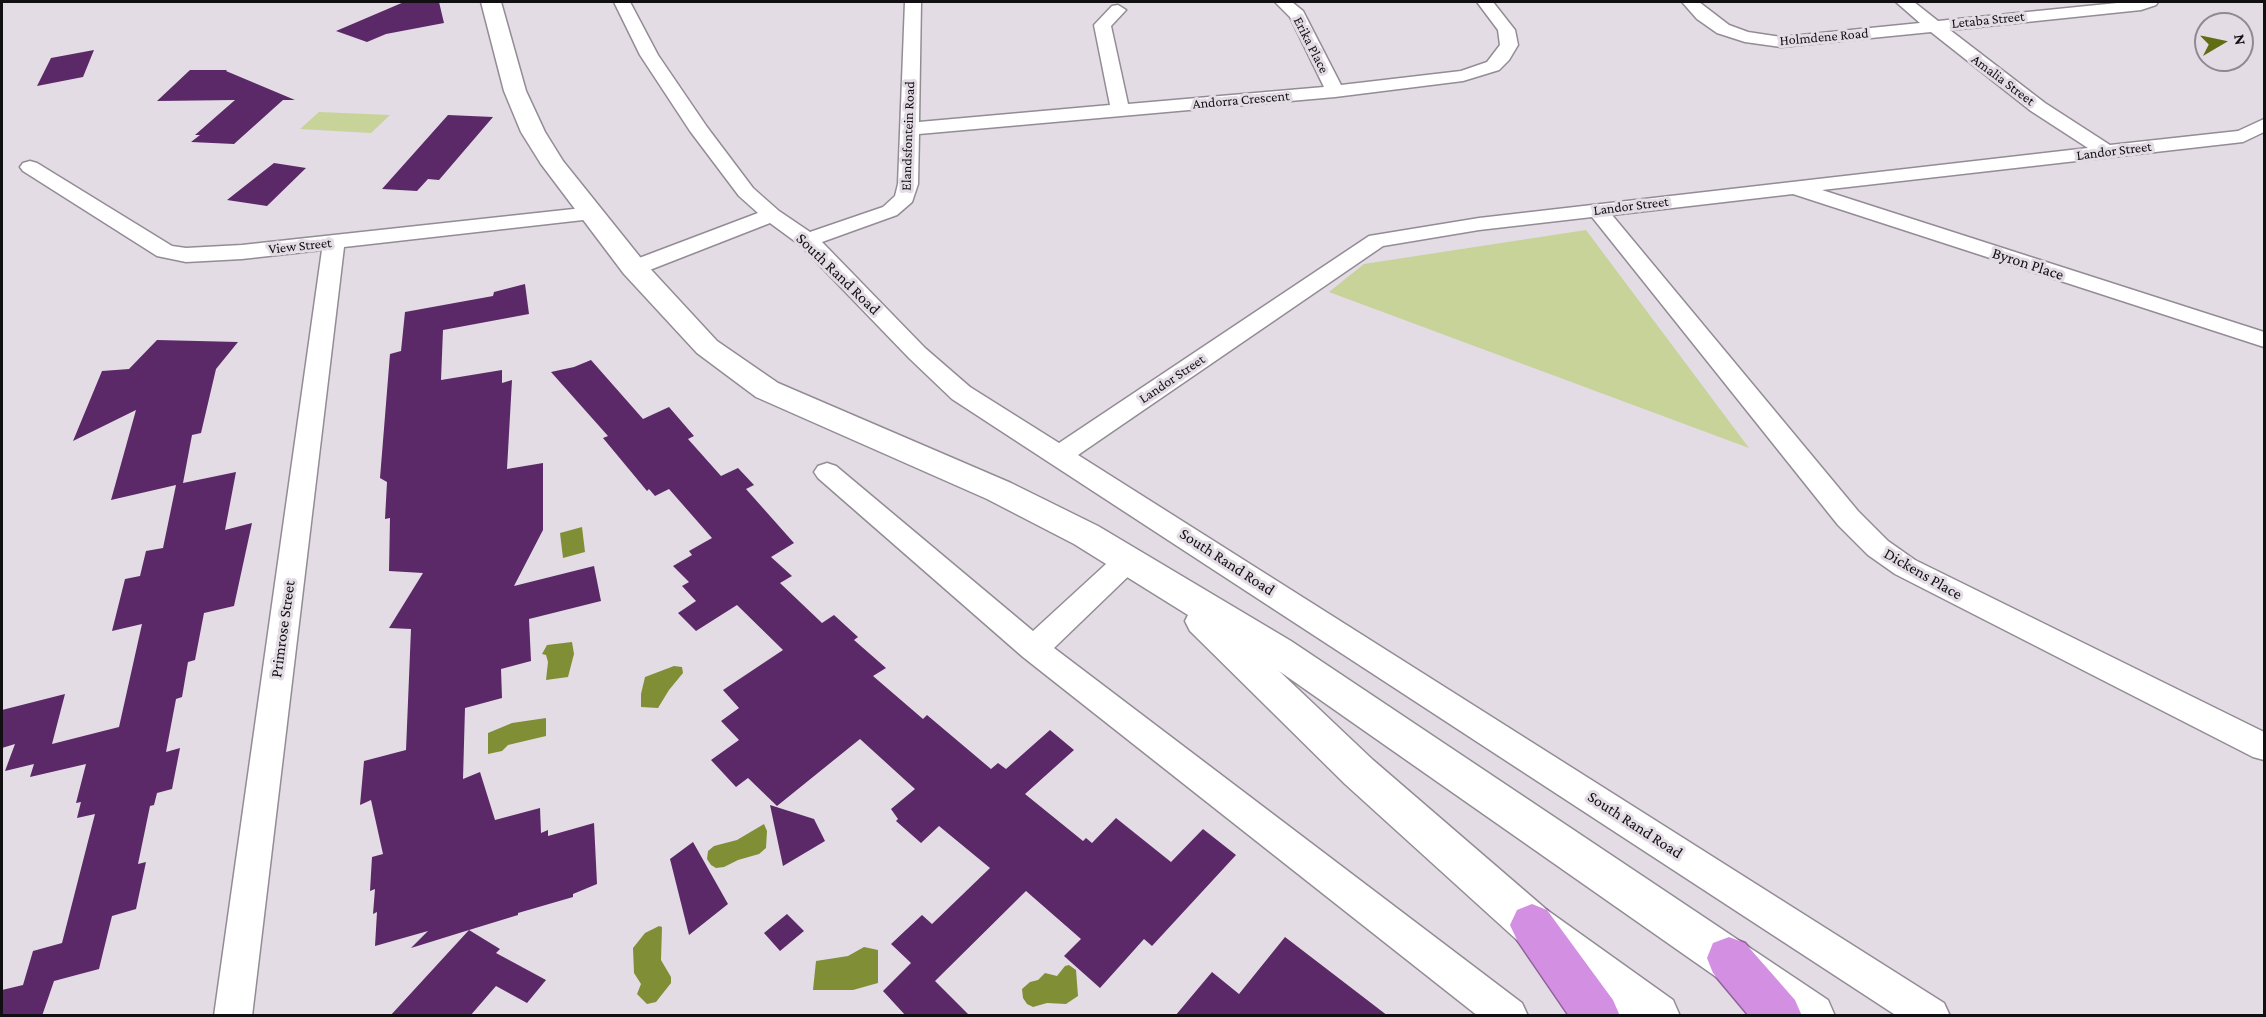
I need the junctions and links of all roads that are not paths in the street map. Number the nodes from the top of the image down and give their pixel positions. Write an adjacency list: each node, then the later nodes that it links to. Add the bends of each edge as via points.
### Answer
1 (491, 2): 21 (main road, via 515,92 529,124)
2 (622, 2): 22 (street, South Rand Road, via 649,55 700,131 746,192)
3 (913, 2): 14 (street, Elandsfontein Road)
4 (1283, 2): 11 (street, Erika Place, via 1297,15)
5 (1485, 2): 11 (street, Andorra Crescent, via 1509,38 1507,51 1493,66 1463,76)
6 (1690, 2): 10 (street, Holmdene Road, via 1723,29 1766,41)
7 (1904, 2): 10 (street, Amalia Street)
8 (2150, 2): 10 (street, Letaba Street)
9 (1118, 10): 12 (street, via 1102,25)
10 (1934, 26): 17 (street, Amalia Street, via 2038,107)
11 (1335, 92): 12 (street, Andorra Crescent)
12 (1120, 111): 14 (street, Andorra Crescent)
13 (2265, 125): 15 (street, Landor Street)
14 (909, 129): 23 (street, Elandsfontein Road, via 906,198 890,211)
15 (2243, 136): 16 (street); 17 (street, Landor Street)
16 (2265, 150)
17 (2107, 152): 19 (street, Landor Street)
18 (30, 167): 24 (street, View Street, via 173,253 217,255)
19 (1791, 187): 20 (street, Landor Street); 26 (street, Byron Place)
20 (1598, 210): 27 (street, Landor Street, via 1377,241); 32 (street, Dickens Place, via 1848,518 1878,548 1905,567)
21 (592, 213): 24 (street, View Street); 25 (main road)
22 (772, 215): 23 (street, South Rand Road); 25 (street)
23 (808, 240): 27 (street, South Rand Road, via 938,373 962,393)
24 (334, 242): 36 (street, Primrose Street)
25 (634, 268): 29 (main road, via 706,347 767,390 999,491)
26 (2265, 340)
27 (1060, 455): 41 (street, South Rand Road)
28 (827, 472): 31 (street)
29 (1128, 560): 30 (main road); 31 (street)
30 (1167, 586): 33 (main road, via 1359,772); 34 (main road, via 1278,651)
31 (1034, 649): 35 (street)
32 (2265, 747)
33 (1532, 925): 37 (highway); 38 (main road)
34 (1729, 958): 39 (highway); 40 (main road)
35 (1507, 1014)
36 (233, 1016)
37 (1597, 1016)
38 (1657, 1016)
39 (1779, 1016)
40 (1812, 1016)
41 (1931, 1016)

